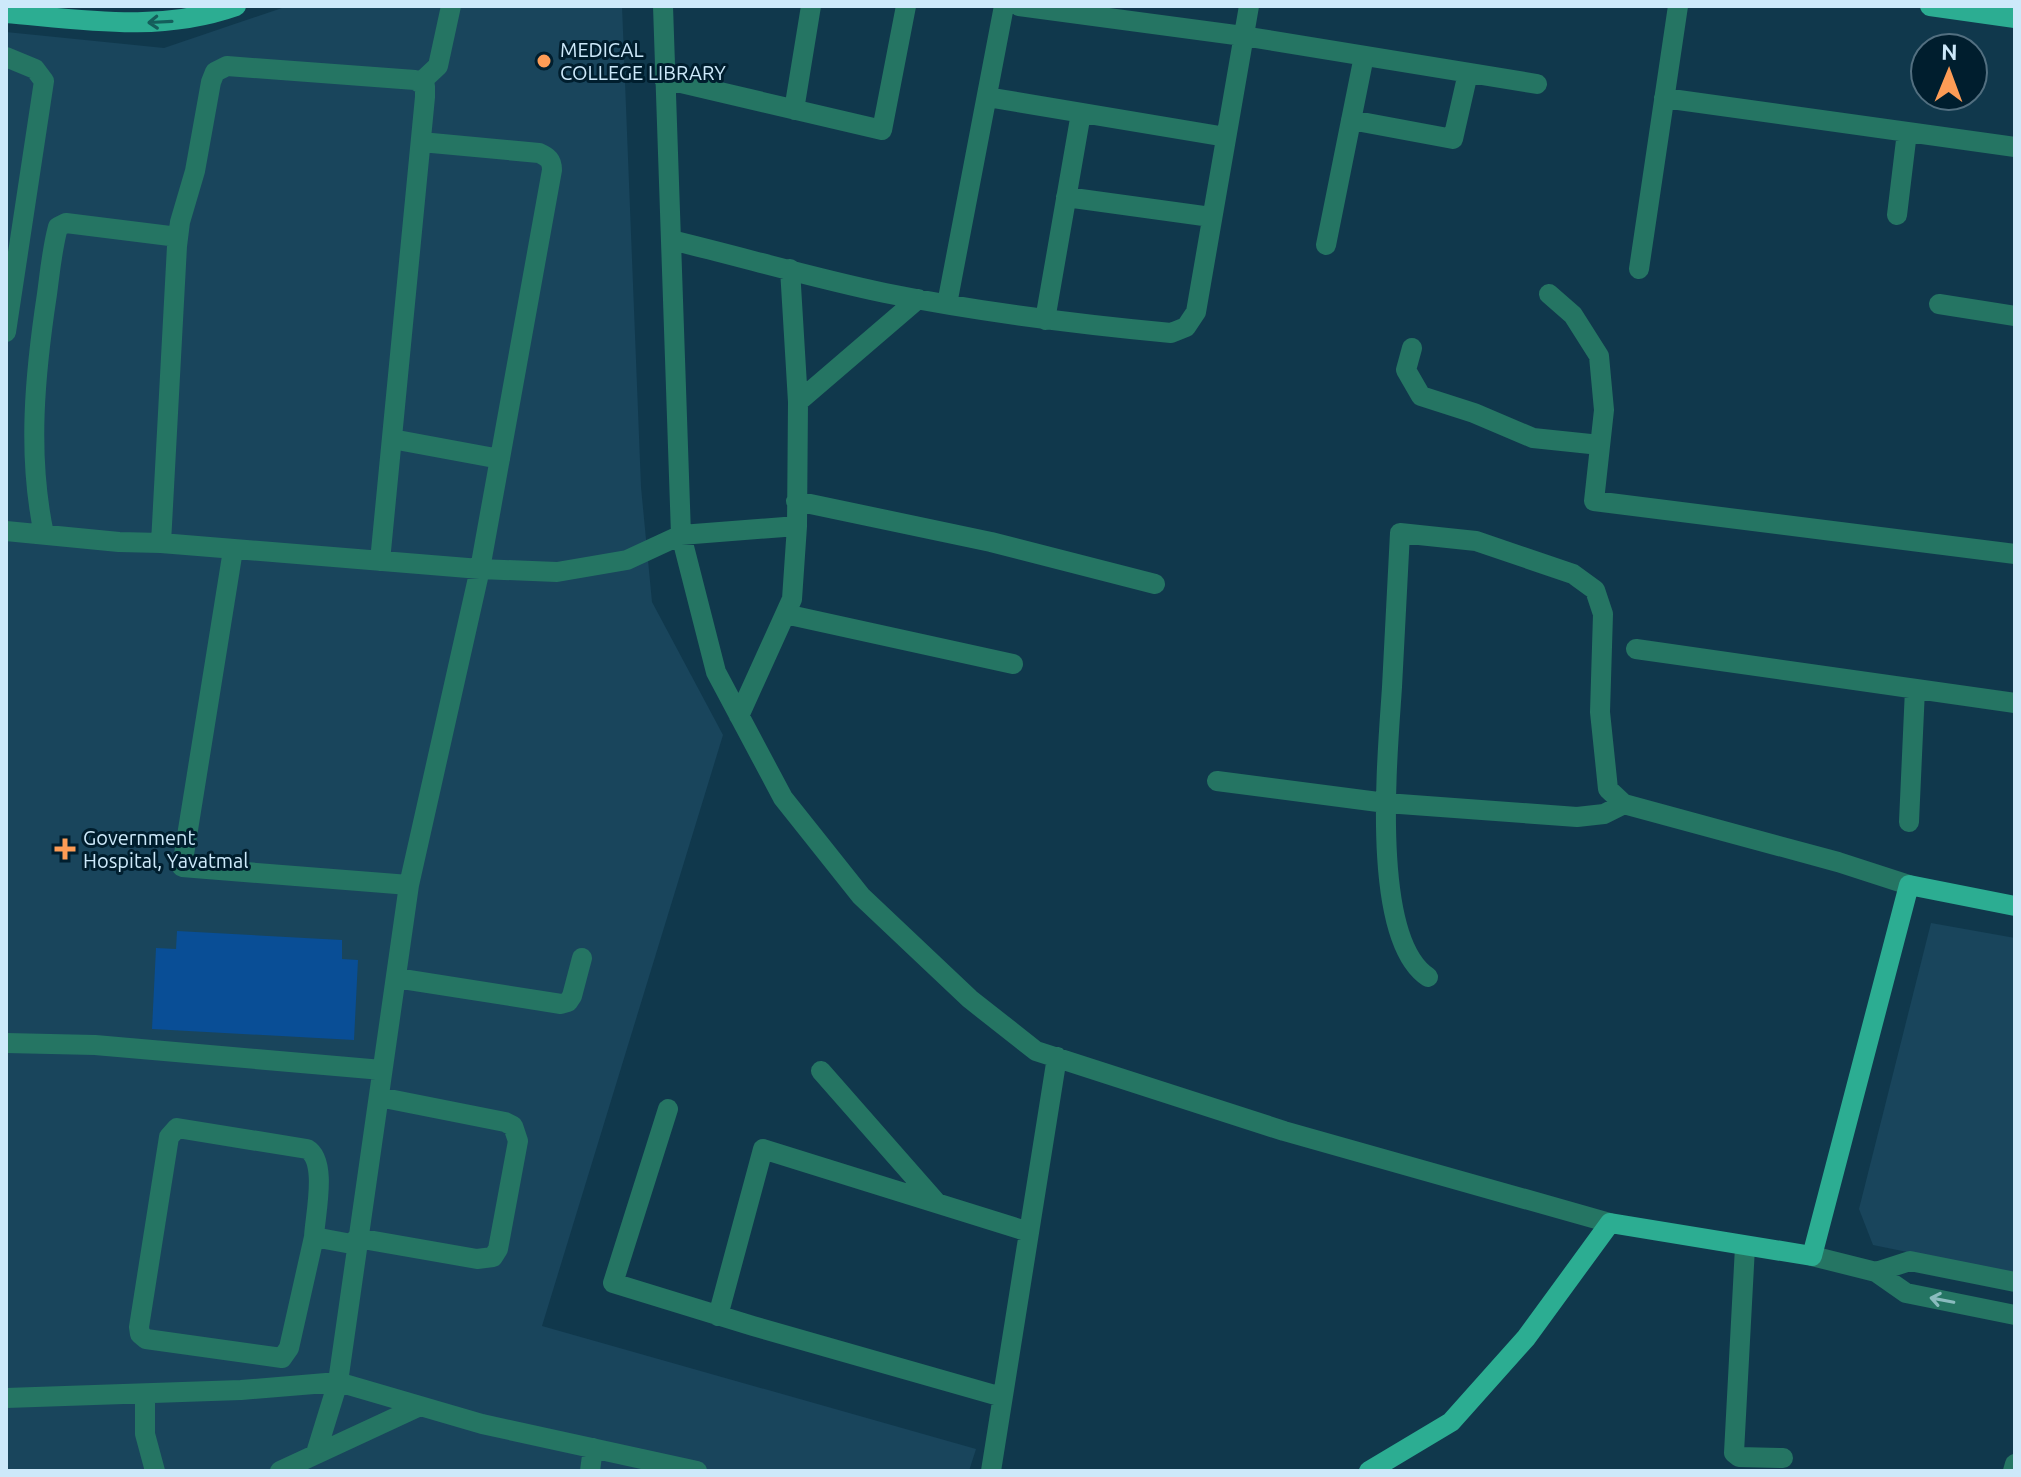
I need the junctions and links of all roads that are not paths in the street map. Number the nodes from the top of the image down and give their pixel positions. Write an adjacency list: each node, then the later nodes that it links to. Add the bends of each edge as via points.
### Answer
1 (236, 6): 11 (main road, one-way to 11, via 162,23)
2 (451, 6): 19 (street, via 438,66)
3 (663, 6): 18 (street)
4 (811, 6): 23 (street)
5 (906, 6): 23 (street, via 882,130)
6 (1004, 6): 21 (street)
7 (1019, 6): 14 (street)
8 (1249, 6): 14 (street)
9 (1678, 6): 22 (street)
10 (1930, 6): 13 (main road)
11 (77, 12): 12 (main road)
12 (6, 13)
13 (2015, 18)
14 (1243, 36): 15 (street); 27 (street)
15 (1364, 56): 17 (street); 25 (street)
16 (6, 57): 44 (street, via 35,69 44,81)
17 (1468, 73): 20 (street); 25 (street, via 1453,139)
18 (664, 79): 23 (street); 34 (street)
19 (421, 82): 28 (street); 33 (street, via 227,66 215,72)
20 (1537, 84)
21 (987, 97): 24 (street); 40 (street)
22 (1664, 98): 26 (street); 37 (street)
23 (794, 110)
24 (1081, 113): 27 (street); 30 (street)
25 (1351, 120): 35 (street)
26 (1907, 132): 29 (street); 31 (street)
27 (1226, 137): 32 (street)
28 (421, 142): 47 (street); 49 (street, via 539,153 552,163)
29 (2015, 147)
30 (1066, 197): 32 (street); 43 (street)
31 (1897, 215)
32 (1211, 217): 43 (street, via 1196,312 1186,327 1171,333)
33 (178, 237): 53 (street, via 66,223 58,227 42,328 33,455); 55 (street)
34 (671, 240): 36 (street); 54 (street)
35 (1326, 245)
36 (790, 269): 39 (street); 46 (street)
37 (1639, 269)
38 (1549, 294): 48 (street, via 1573,315 1599,356 1604,410)
39 (918, 299): 40 (street); 46 (street)
40 (947, 304): 43 (street)
41 (1939, 304): 42 (street)
42 (2015, 316)
43 (1045, 320)
44 (6, 332)
45 (1412, 348): 48 (street, via 1406,370 1421,396 1533,438)
46 (798, 402): 50 (street)
47 (392, 439): 49 (street); 58 (street)
48 (1600, 445): 57 (street, via 1594,501)
49 (500, 459): 59 (street)
50 (796, 501): 51 (street); 60 (street)
51 (797, 526): 54 (street); 61 (street, via 792,599)
52 (6, 531): 53 (street)
53 (44, 534): 55 (street)
54 (681, 535): 59 (street, via 627,560 557,572); 66 (street, via 716,672)
55 (161, 543): 56 (street)
56 (233, 550): 58 (street); 71 (street, via 182,867)
57 (2015, 554)
58 (380, 561): 59 (street)
59 (480, 569): 71 (street)
60 (1155, 584)
61 (785, 614): 63 (street); 66 (street)
62 (1636, 649): 64 (street)
63 (1013, 664)
64 (1915, 689): 65 (street); 70 (street)
65 (2015, 703)
66 (739, 716): 78 (street, via 783,798 861,896 970,999 1036,1051)
67 (1217, 781): 68 (street)
68 (1386, 803): 69 (street, via 1577,817 1604,814); 69 (street, via 1400,533 1476,541 1573,574 1595,590 1603,614 1600,712 1608,789); 75 (street, via 1396,917 1408,954)
69 (1624, 804): 72 (street)
70 (1909, 822)
71 (409, 885): 76 (street)
72 (1909, 885): 73 (main road); 89 (main road)
73 (2015, 906)
74 (582, 958): 76 (street, via 572,996 561,1004)
75 (1428, 977)
76 (396, 978): 79 (street)
77 (6, 1043): 79 (street, via 95,1045)
78 (1057, 1057): 84 (street, via 1284,1131); 85 (street)
79 (382, 1070): 81 (street)
80 (821, 1071): 83 (street)
81 (379, 1097): 87 (street); 87 (street, via 505,1122 513,1126 518,1141 493,1257)
82 (668, 1109): 93 (street, via 613,1283)
83 (937, 1203): 85 (street); 93 (street, via 763,1149)
84 (1610, 1223): 88 (main road); 108 (main road, via 1526,1338 1451,1422)
85 (1029, 1232): 96 (street)
86 (314, 1237): 86 (street, via 319,1166 314,1153 177,1128 169,1137 140,1334 260,1356 286,1355); 87 (street)
87 (357, 1242): 94 (street)
88 (1745, 1247): 89 (main road); 101 (street, via 1734,1453)
89 (1812, 1256): 90 (street)
90 (1876, 1272): 91 (street, via 1910,1261); 92 (street, one-way to 90, via 1906,1293)
91 (2015, 1282)
92 (2015, 1315)
93 (718, 1316): 96 (street)
94 (338, 1382): 95 (street); 98 (street); 100 (street)
95 (145, 1394): 97 (street); 103 (street, via 145,1434)
96 (1002, 1397): 107 (street)
97 (6, 1398)
98 (418, 1407): 99 (street); 100 (street)
99 (593, 1448): 105 (street); 106 (street)
100 (316, 1453): 104 (street)
101 (1783, 1458)
102 (2015, 1464): 109 (street)
103 (155, 1471)
104 (280, 1471)
105 (590, 1471)
106 (697, 1471)
107 (991, 1471)
108 (1369, 1471)
109 (2013, 1471)

